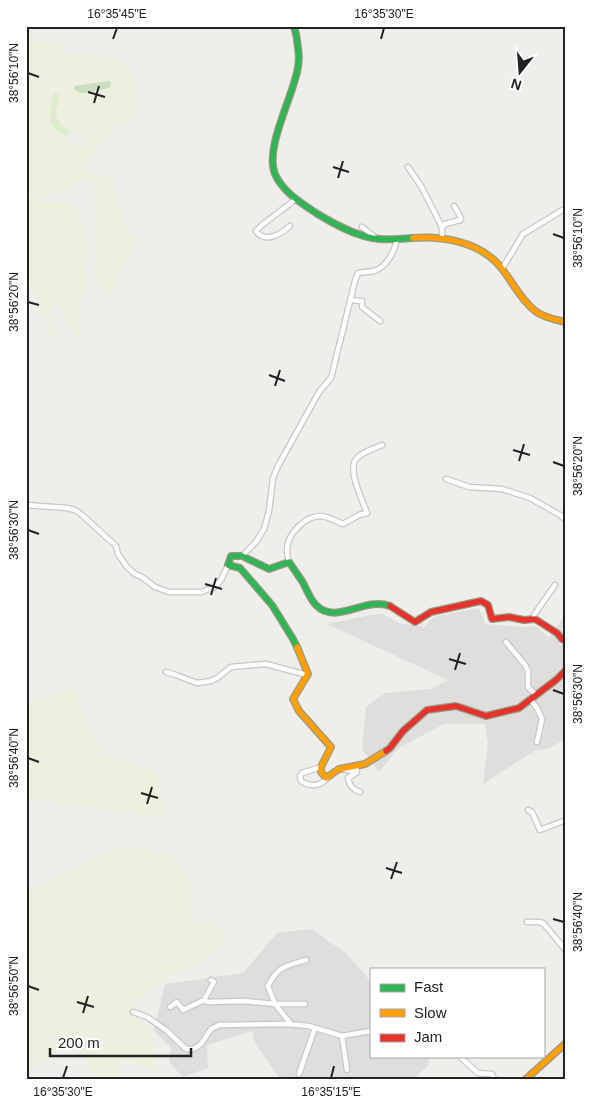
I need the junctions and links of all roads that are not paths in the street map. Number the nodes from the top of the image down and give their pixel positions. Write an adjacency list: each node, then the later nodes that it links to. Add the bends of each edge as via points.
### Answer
1 (293, 26): 3 (street, via 300,56 298,73 274,148 273,165 279,182)
2 (408, 167): 8 (street)
3 (296, 199): 6 (street, via 256,231 262,237 274,237); 10 (street, via 352,232)
4 (454, 206): 8 (street, via 461,219)
5 (566, 208): 12 (street, via 523,234)
6 (290, 226)
7 (362, 227): 10 (street)
8 (442, 228): 9 (street)
9 (442, 238): 11 (street, via 423,236); 12 (street, via 473,247 486,254)
10 (377, 239): 11 (street)
11 (397, 240): 13 (street, via 392,255 381,268 358,273)
12 (502, 270): 15 (street, via 535,310)
13 (350, 300): 14 (street, via 362,301 362,306); 20 (street, via 331,378 319,392 278,466 264,529)
14 (380, 321)
15 (566, 322)
16 (382, 445): 21 (street, via 356,458 354,463 354,476 367,513 344,524 329,518 314,516 308,519 292,534 287,549)
17 (446, 479): 19 (street, via 469,487 502,489 530,498)
18 (26, 506): 22 (street, via 75,510 116,546 127,567 168,592 201,592 215,587)
19 (566, 520)
20 (242, 556): 21 (street, via 269,569); 22 (street, via 232,556)
21 (289, 562): 24 (street, via 320,609 334,613 380,603 415,622 431,612 481,601 488,605 492,619)
22 (228, 565): 29 (street, via 240,568 272,605 293,639)
23 (555, 585): 24 (street, via 534,615)
24 (534, 620): 25 (street)
25 (566, 640)
26 (506, 642): 30 (street, via 525,665 528,687)
27 (566, 670): 30 (street)
28 (166, 672): 29 (street, via 197,682 211,681 232,667 266,664)
29 (307, 675): 33 (street, via 293,699 299,711 331,747)
30 (536, 695): 31 (street)
31 (530, 699): 32 (street, via 542,719); 34 (street, via 519,708 486,716 456,706 427,710 403,731 390,748 365,764)
32 (537, 742)
33 (321, 768): 35 (street, via 326,778); 35 (street, via 302,773 301,781 309,785 321,784)
34 (343, 769): 35 (street); 36 (street, via 357,770 348,782)
35 (329, 776)
36 (360, 792)
37 (528, 810): 38 (street, via 540,830)
38 (566, 820)
39 (527, 922): 40 (street, via 543,923)
40 (566, 952)
41 (306, 960): 44 (street, via 275,972 268,986)
42 (211, 980): 43 (street, via 214,982)
43 (205, 1001): 44 (street); 46 (street, via 184,1010 177,1002)
44 (275, 1004): 45 (street); 48 (street)
45 (305, 1004)
46 (170, 1007)
47 (133, 1012): 48 (street, via 166,1030 186,1049 201,1044 211,1028 219,1025)
48 (291, 1024): 49 (street)
49 (315, 1028): 51 (street); 55 (street)
50 (370, 1031): 51 (street)
51 (342, 1036): 54 (street)
52 (566, 1043): 57 (street)
53 (461, 1058): 56 (street, via 478,1072 492,1074)
54 (347, 1070)
55 (299, 1074)
56 (494, 1079)
57 (526, 1079)

